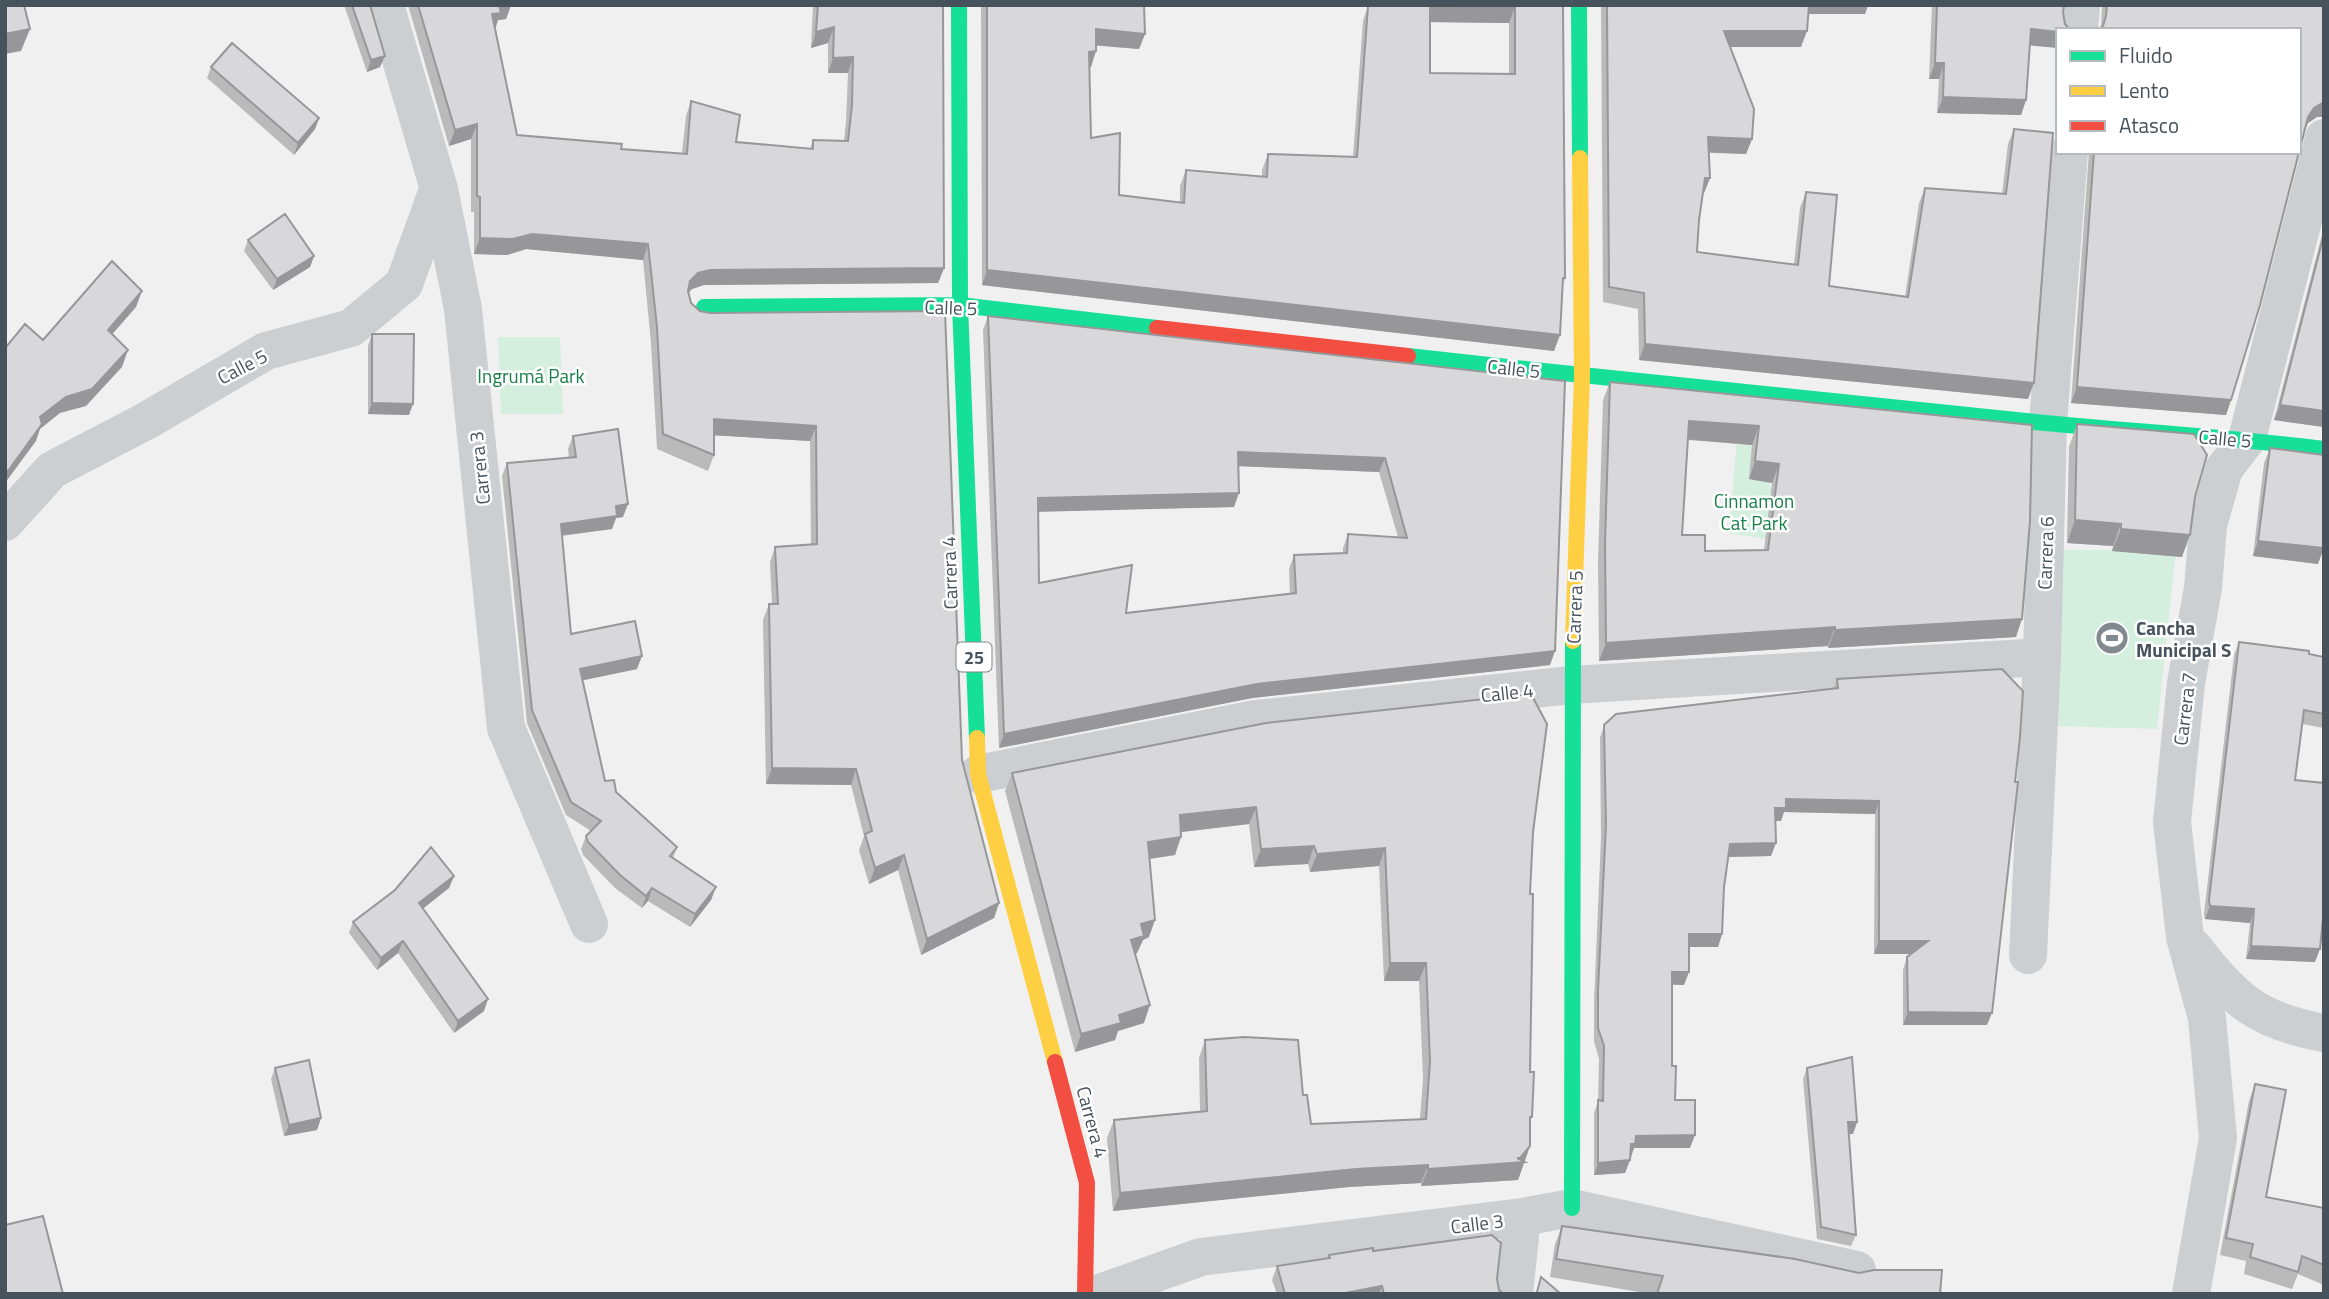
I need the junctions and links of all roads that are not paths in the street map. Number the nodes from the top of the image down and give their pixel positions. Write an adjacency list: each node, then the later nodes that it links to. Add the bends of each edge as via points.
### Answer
1 (385, 5): 8 (street, Carrera 3)
2 (959, 5): 9 (street, Carrera 4 / 25)
3 (1579, 5): 11 (street, Carrera 5)
4 (2081, 5): 5 (street)
5 (2079, 28)
6 (2324, 138): 13 (street, Carrera 7)
7 (2069, 154): 12 (street, Carrera 6)
8 (439, 189): 15 (street, Calle 5, via 404,284 351,328 266,351 52,470); 19 (street, Carrera 3, via 463,309 506,728)
9 (960, 305): 10 (street, Calle 5); 11 (street, Calle 5); 18 (street, Carrera 4 / 25)
10 (704, 307)
11 (1582, 376): 12 (street, Calle 5); 17 (street, Carrera 5)
12 (2048, 423): 13 (street, Calle 5); 16 (street, Carrera 6)
13 (2247, 439): 14 (street, Calle 5); 20 (street, Carrera 7, via 2224,469 2208,525 2203,588 2186,683 2172,822)
14 (2324, 449)
15 (5, 522)
16 (2042, 657): 17 (street, Calle 4); 21 (street, Carrera 6)
17 (1571, 685): 18 (street, Calle 4, via 1256,719); 23 (street, Carrera 5)
18 (978, 774): 26 (street, Carrera 4 / 25, via 1087,1183)
19 (589, 924)
20 (2185, 937): 22 (street, via 2215,975 2258,1013 2278,1023); 29 (street, Carrera 7, via 2207,1018 2218,1138)
21 (2028, 955)
22 (2324, 1033)
23 (1572, 1208): 24 (street, Calle 3); 25 (street, Calle 3)
24 (1522, 1217): 27 (street, Calle 3, via 1201,1257); 28 (street)
25 (1857, 1270)
26 (1086, 1294)
27 (1097, 1294)
28 (1514, 1294)
29 (2191, 1294)

